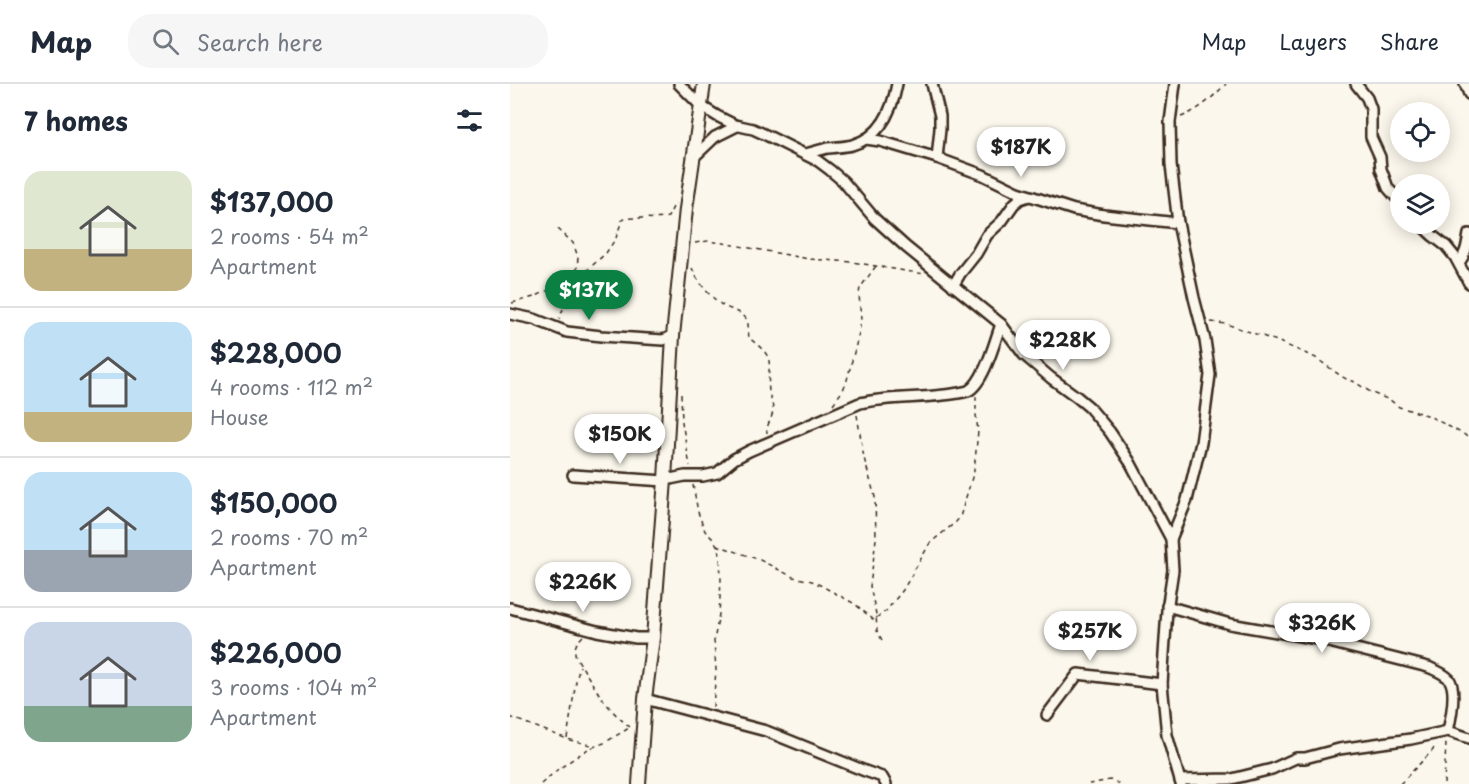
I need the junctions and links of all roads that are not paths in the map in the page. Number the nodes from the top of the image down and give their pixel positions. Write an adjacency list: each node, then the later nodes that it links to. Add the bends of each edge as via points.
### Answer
1 (679, 84): 9 (street)
2 (704, 84): 9 (street)
3 (897, 84): 11 (street, via 884,123)
4 (932, 84): 13 (street, via 940,116)
5 (1175, 84): 17 (street, via 1170,122)
6 (1356, 84): 15 (street, via 1368,98 1371,137)
7 (1465, 84): 8 (street)
8 (1469, 94)
9 (701, 106): 10 (street); 14 (street)
10 (737, 126): 12 (street, via 753,129); 14 (street, via 715,137)
11 (866, 139): 12 (street); 13 (street)
12 (805, 154): 22 (street, via 843,181 875,219)
13 (937, 158): 16 (street)
14 (692, 159): 25 (street)
15 (1390, 190)
16 (1029, 196): 17 (street, via 1074,210); 22 (street, via 1014,204 987,235)
17 (1178, 223): 28 (street, via 1210,375 1201,443 1187,500)
18 (1431, 234): 20 (street)
19 (1469, 234): 20 (street)
20 (1459, 263): 21 (street)
21 (1469, 283)
22 (953, 286): 24 (street)
23 (510, 314): 25 (street, via 567,332 663,340)
24 (1001, 324): 27 (street, via 974,388 919,398 870,400 734,459 717,473); 28 (street, via 1029,360 1105,424)
25 (673, 336): 27 (street)
26 (573, 475): 27 (street)
27 (665, 481): 31 (street)
28 (1171, 539): 29 (street, via 1173,570)
29 (1167, 606): 32 (street); 35 (street, via 1230,624 1317,639 1428,667 1451,683 1452,716)
30 (510, 608): 31 (street, via 590,629)
31 (653, 638): 33 (street)
32 (1162, 684): 34 (street, via 1078,674); 37 (street, via 1167,735)
33 (645, 699): 38 (street); 39 (street, via 766,731 882,777)
34 (1047, 716)
35 (1444, 732): 36 (street); 37 (street, via 1339,749 1232,779)
36 (1469, 738)
37 (1181, 782)
38 (639, 784)
39 (886, 784)

